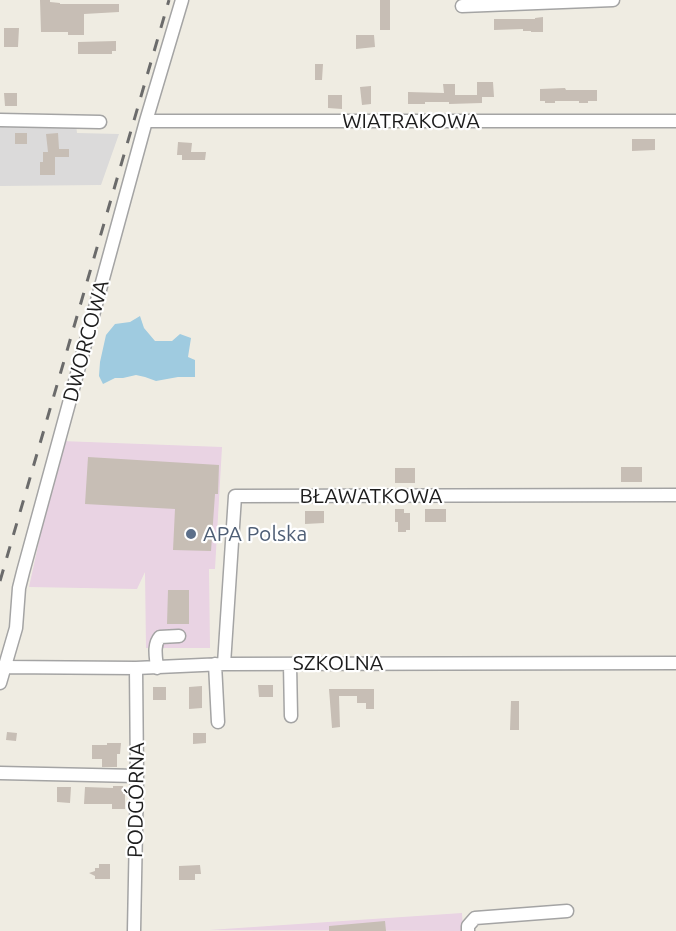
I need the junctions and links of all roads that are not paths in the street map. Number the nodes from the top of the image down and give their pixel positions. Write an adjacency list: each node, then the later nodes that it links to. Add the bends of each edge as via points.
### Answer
1 (182, 0): 5 (street, DWORCOWA)
2 (613, 0): 3 (street)
3 (462, 6)
4 (0, 120): 7 (street)
5 (146, 121): 6 (street, WIATRAKOWA); 13 (street, DWORCOWA, via 23,572 16,628)
6 (676, 121)
7 (100, 122)
8 (676, 495): 11 (street, BŁAWATKOWA, via 235,496)
9 (179, 636): 15 (street, via 160,637 157,641)
10 (676, 663): 12 (street, SZKOLNA)
11 (219, 664): 12 (street, SZKOLNA); 15 (street, SZKOLNA); 18 (street)
12 (290, 664): 17 (street)
13 (2, 667): 14 (street, SZKOLNA); 16 (street, DWORCOWA)
14 (136, 668): 15 (street, SZKOLNA); 20 (street, PODGÓRNA)
15 (157, 668)
16 (0, 683)
17 (291, 716)
18 (218, 722)
19 (0, 773): 20 (street)
20 (137, 776): 22 (street, PODGÓRNA)
21 (567, 911): 23 (street, via 475,918)
22 (134, 931)
23 (468, 931)

